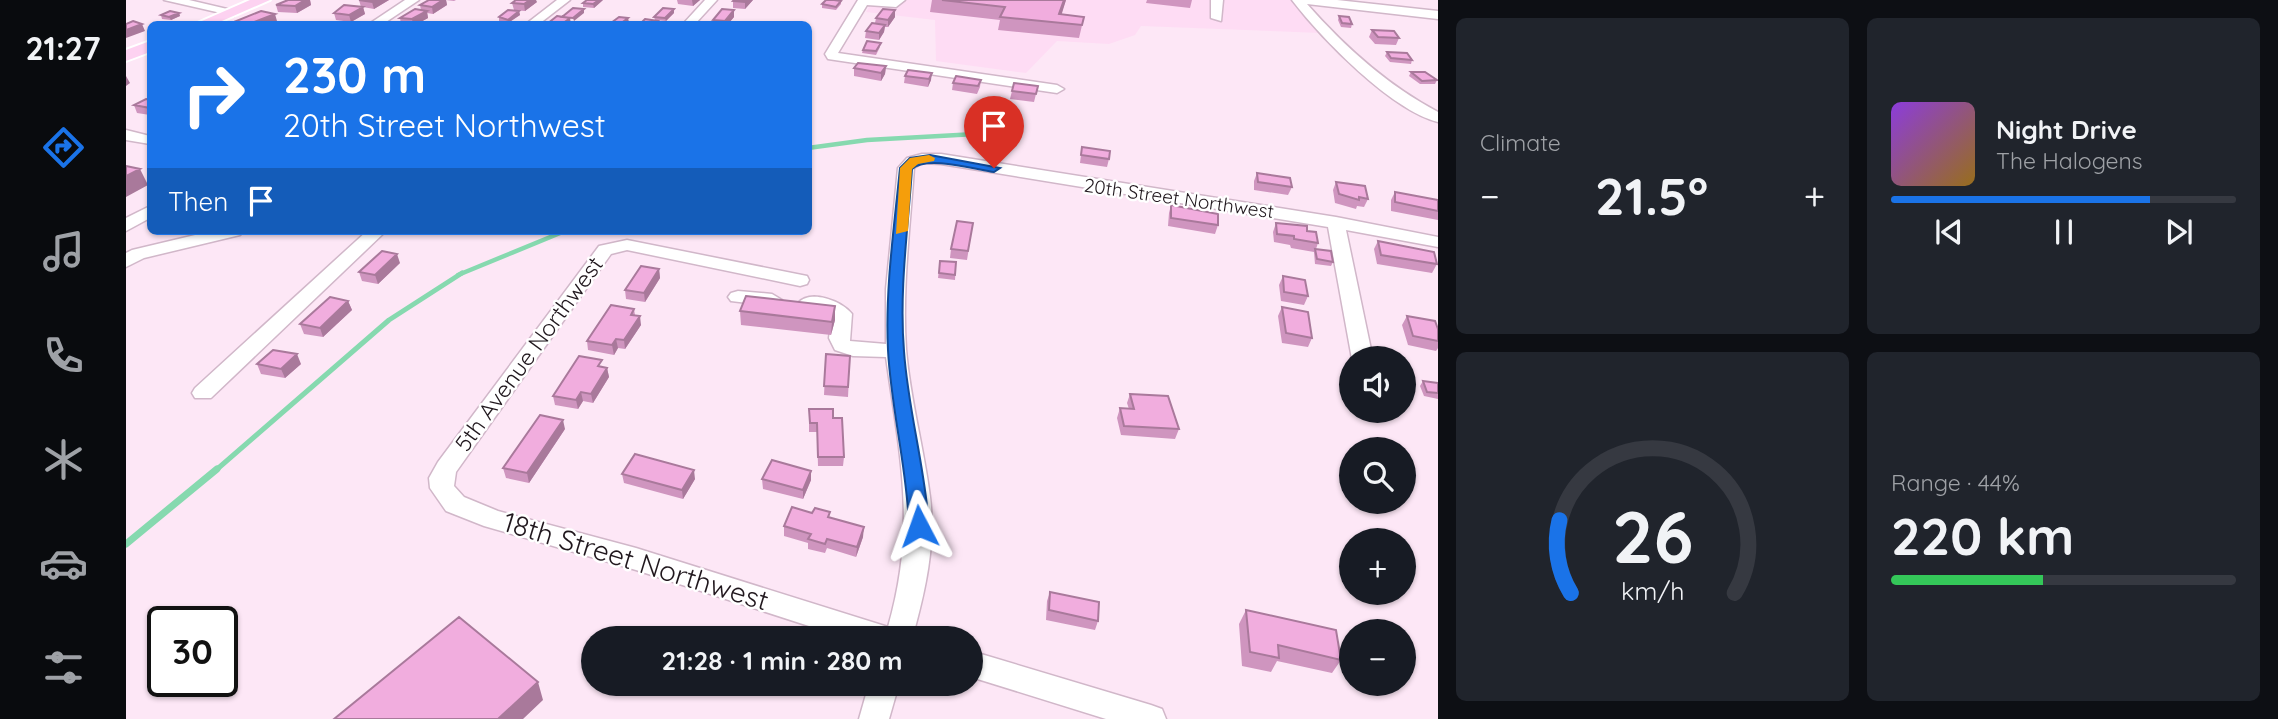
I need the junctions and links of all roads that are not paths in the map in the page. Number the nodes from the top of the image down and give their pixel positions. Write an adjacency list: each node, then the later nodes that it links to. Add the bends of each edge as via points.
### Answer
1 (170, 0): 11 (street)
2 (263, 0): 11 (main road)
3 (413, 0): 15 (street)
4 (564, 0): 16 (street)
5 (711, 0): 17 (street)
6 (864, 0): 7 (street, via 896,5); 20 (street, via 831,54 834,56)
7 (899, 0)
8 (1217, 0): 13 (street)
9 (1298, 0): 21 (street, via 1363,69)
10 (1307, 0): 12 (street)
11 (234, 12): 14 (main road)
12 (1438, 15)
13 (1217, 18)
14 (211, 21)
15 (380, 21)
16 (536, 21)
17 (692, 21)
18 (147, 47): 19 (main road)
19 (126, 56)
20 (1057, 89)
21 (1438, 118)
22 (126, 135): 23 (street)
23 (147, 138)
24 (147, 213): 26 (street)
25 (1336, 222): 29 (street, 20th Street Northwest); 33 (street); 34 (street, 20th Street Northwest, via 919,159 906,168)
26 (126, 226)
27 (217, 235): 30 (street)
28 (373, 235): 35 (street)
29 (1438, 242)
30 (126, 261)
31 (800, 280): 36 (street, 5th Avenue Northwest, via 627,245 605,250)
32 (738, 297): 34 (street, via 830,306 842,314 842,345)
33 (1360, 346)
34 (896, 351): 38 (street, via 919,526 914,583)
35 (203, 393)
36 (441, 478): 37 (street, 18th Street Northwest, via 443,492 455,504 493,519)
37 (847, 626)
38 (902, 626)
39 (983, 668): 42 (street)
40 (881, 696): 41 (street)
41 (874, 719)
42 (1151, 719)

